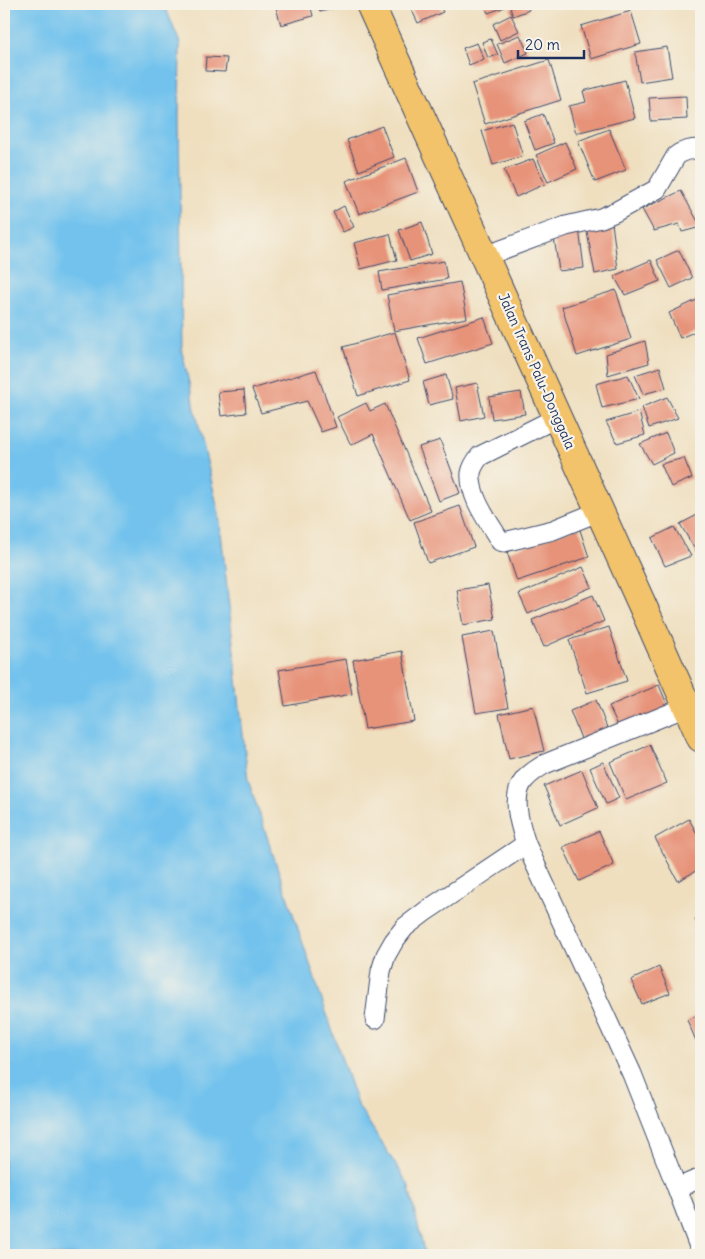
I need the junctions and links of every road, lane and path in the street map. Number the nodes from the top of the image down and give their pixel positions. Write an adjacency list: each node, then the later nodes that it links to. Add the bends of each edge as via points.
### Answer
1 (370, 4): 3 (highway, Jalan Trans Palu-Donggala)
2 (701, 149): 3 (street, via 679,153 657,189 615,212)
3 (485, 256): 4 (highway, Jalan Trans Palu-Donggala)
4 (558, 417): 5 (highway, Jalan Trans Palu-Donggala); 5 (street, via 480,456 471,472 474,496 500,541 504,542 553,530)
5 (600, 511): 6 (highway, Jalan Trans Palu-Donggala)
6 (694, 704): 7 (highway, Jalan Trans Palu-Donggala); 8 (street, via 534,771 524,780 517,796)
7 (701, 738)
8 (526, 844): 9 (street, via 404,927 386,955); 11 (street, via 632,1074)
9 (375, 1019)
10 (701, 1178): 11 (street)
11 (677, 1188): 12 (street)
12 (701, 1252)

